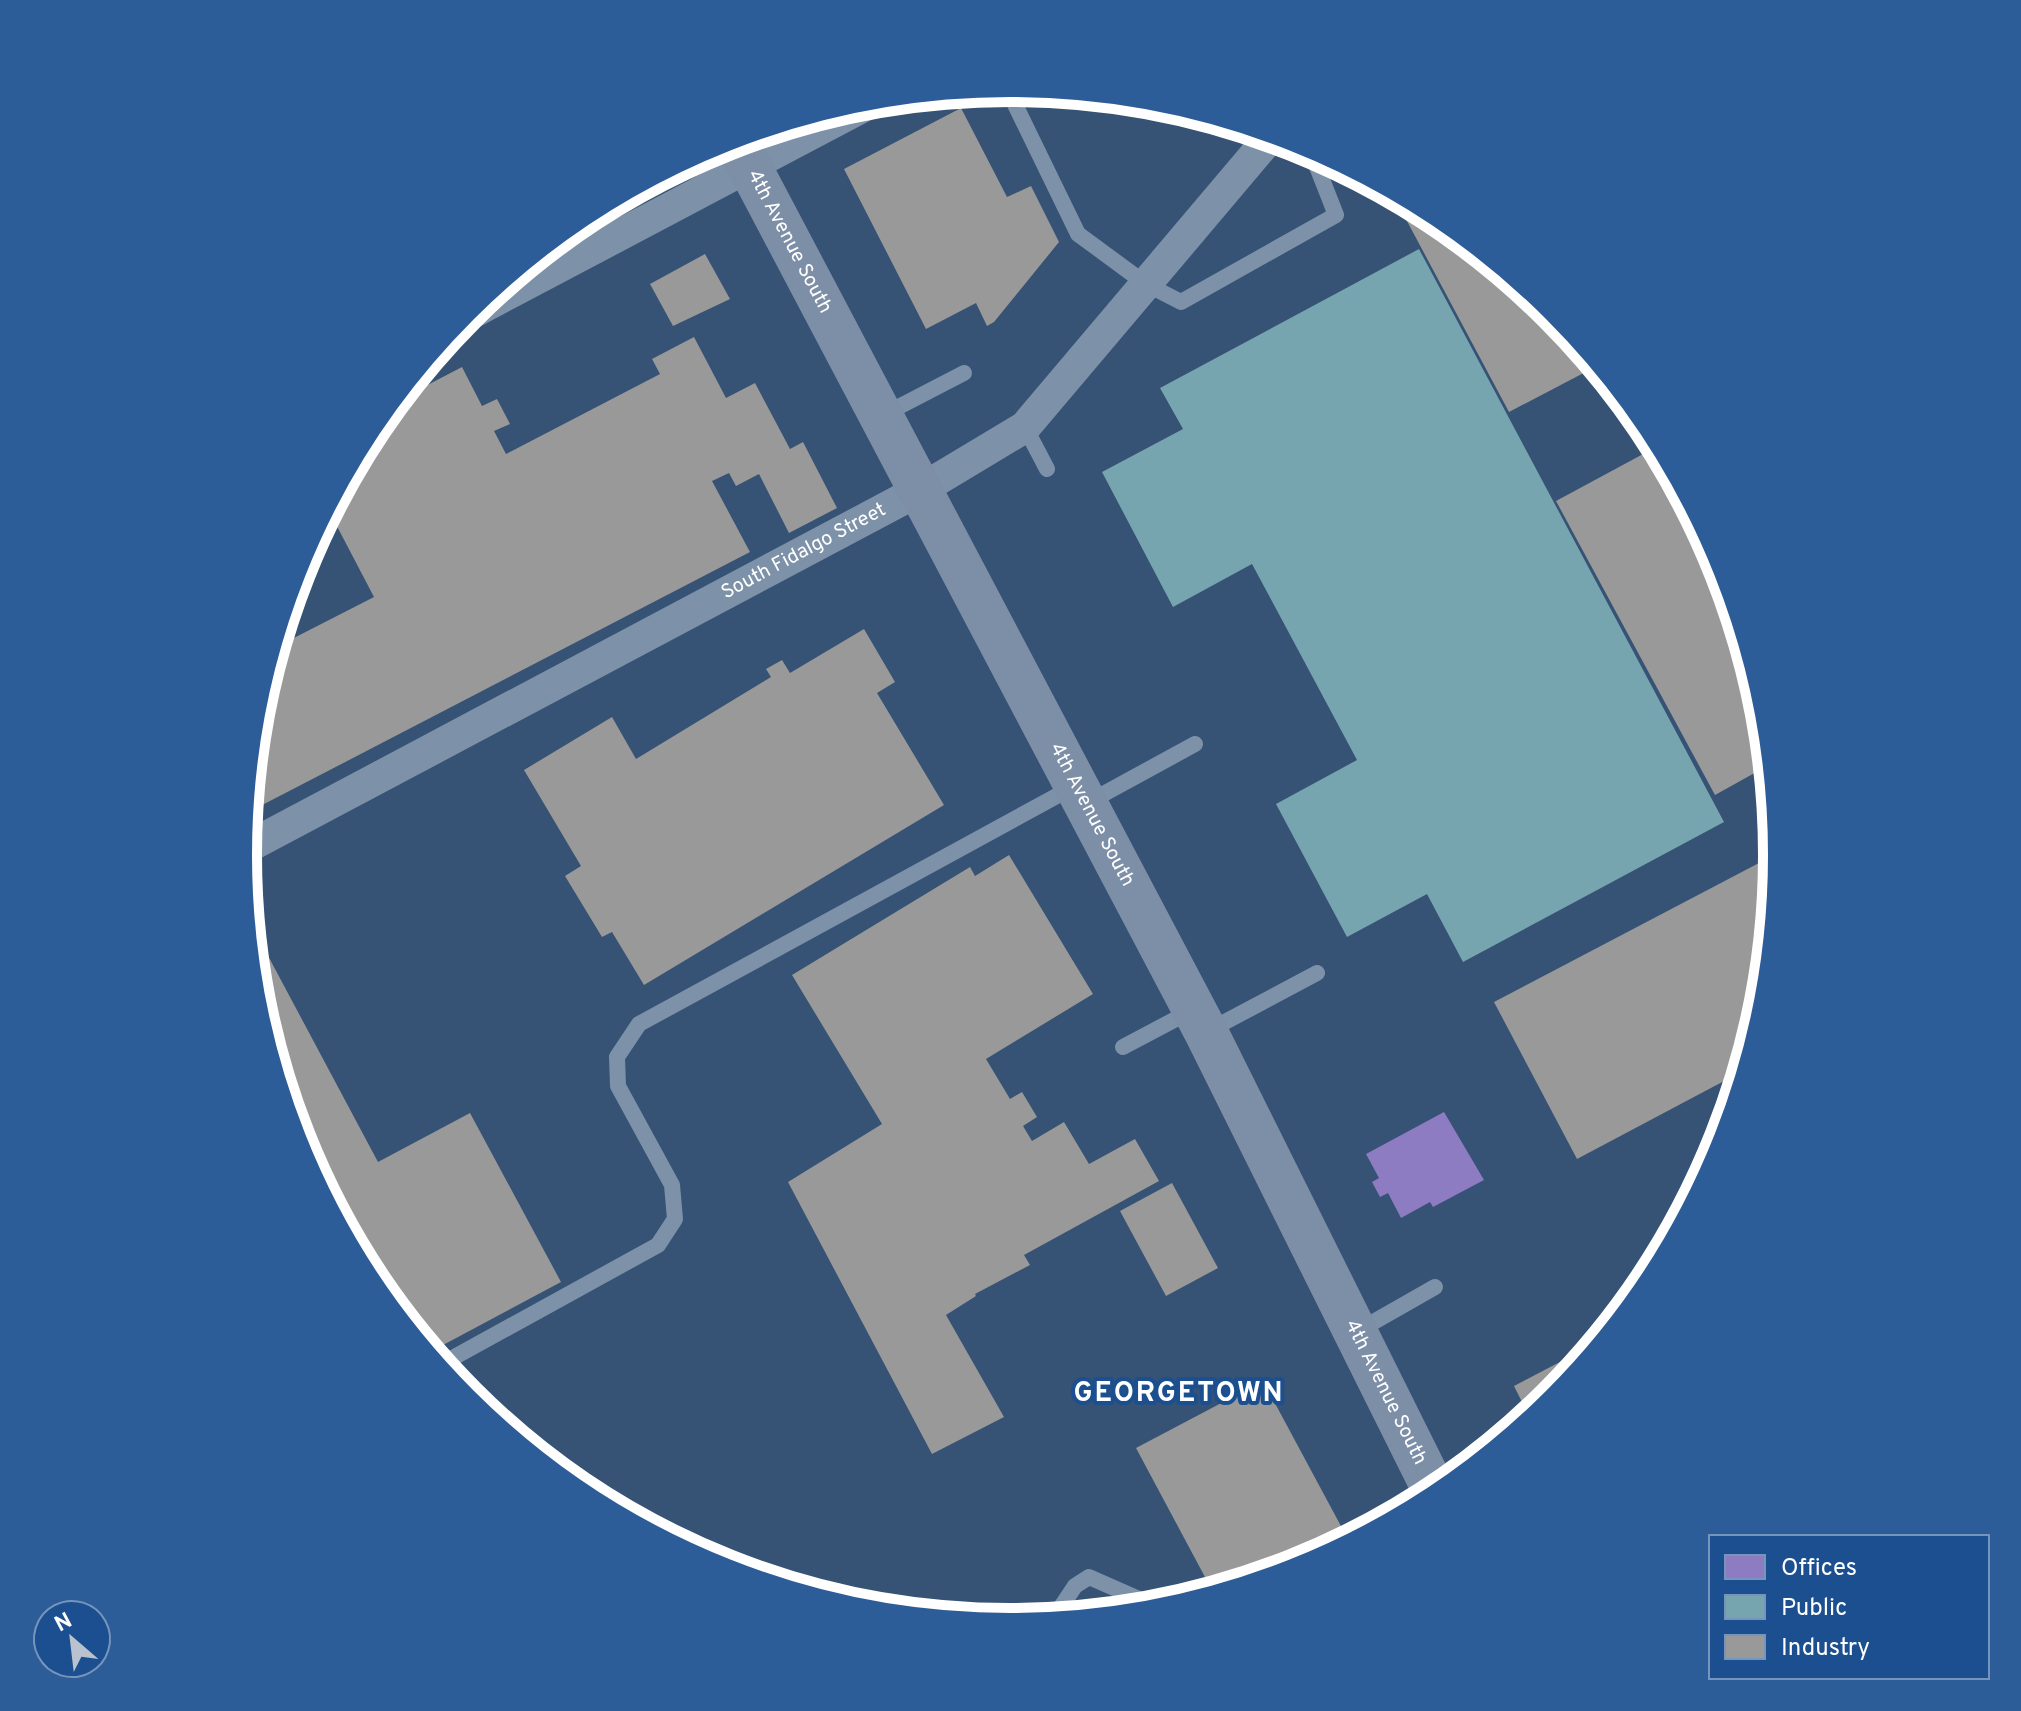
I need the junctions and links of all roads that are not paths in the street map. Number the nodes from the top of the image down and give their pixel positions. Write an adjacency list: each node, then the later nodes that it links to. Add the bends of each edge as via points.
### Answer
1 (1014, 102): 7 (lane, via 1078,234)
2 (778, 139): 4 (street)
3 (1263, 146): 7 (street, South Fidalgo Street)
4 (743, 153): 6 (street); 9 (main road, 4th Avenue South)
5 (1317, 168): 7 (lane, via 1336,215 1181,302)
6 (520, 284)
7 (1146, 284): 10 (street, South Fidalgo Street)
8 (964, 373): 9 (lane)
9 (882, 416): 12 (main road, 4th Avenue South)
10 (1025, 427): 11 (lane); 12 (street, South Fidalgo Street)
11 (1047, 469)
12 (920, 490): 14 (main road, 4th Avenue South); 15 (street, South Fidalgo Street)
13 (1195, 744): 14 (lane)
14 (1081, 795): 17 (main road, 4th Avenue South); 21 (lane, via 639,1024 617,1057 618,1086 672,1185 675,1219 658,1245)
15 (258, 842)
16 (1317, 973): 17 (lane)
17 (1200, 1020): 18 (lane); 20 (main road, 4th Avenue South)
18 (1123, 1047)
19 (1435, 1287): 20 (lane)
20 (1355, 1333): 22 (main road, 4th Avenue South)
21 (451, 1359)
22 (1430, 1481)
23 (1138, 1598): 24 (lane, via 1089,1577 1075,1586)
24 (1061, 1607)

